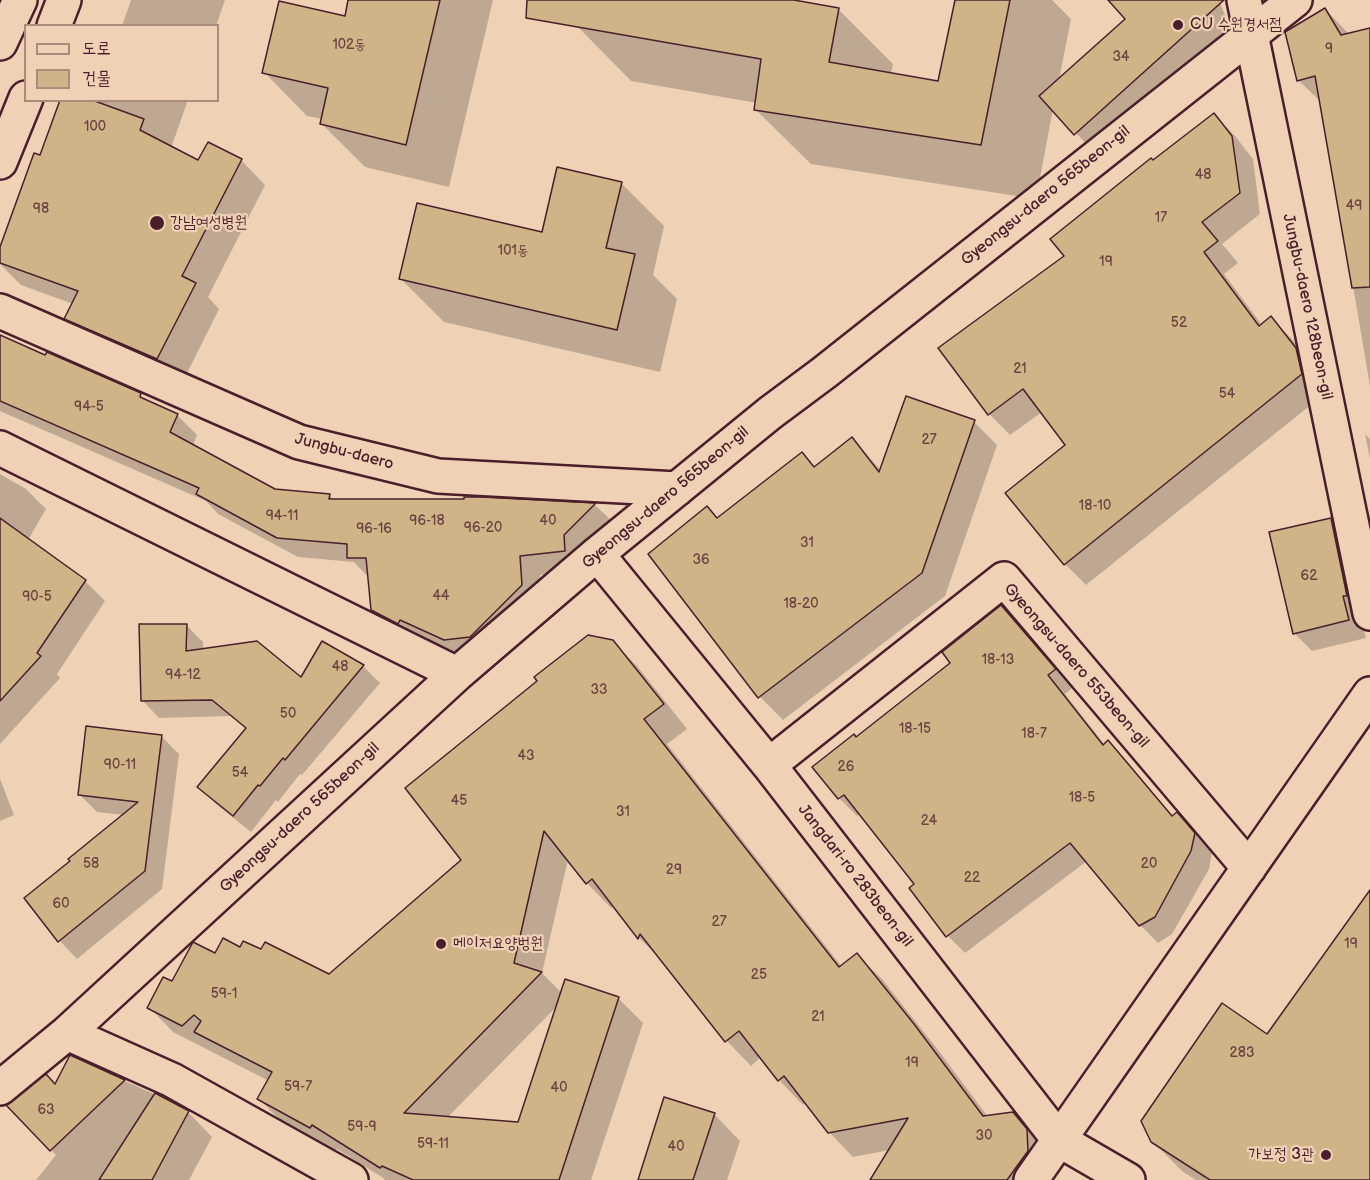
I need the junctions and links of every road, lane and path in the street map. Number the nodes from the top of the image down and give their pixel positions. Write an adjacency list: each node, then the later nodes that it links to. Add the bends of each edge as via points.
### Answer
1 (20, 0): 7 (street)
2 (64, 0): 5 (street)
3 (1244, 0): 6 (street, Jungbu-daero 128beon-gil)
4 (1295, 0): 6 (street, Gyeongsu-daero 565beon-gil)
5 (55, 24)
6 (1251, 33): 12 (street, Gyeongsu-daero 565beon-gil); 14 (street, Jungbu-daero 128beon-gil)
7 (0, 43)
8 (24, 102): 9 (street)
9 (0, 162)
10 (0, 311): 12 (street, Jungbu-daero, via 299,441 438,476)
11 (0, 448): 15 (street)
12 (677, 489): 13 (street, Gyeongsu-daero 565beon-gil)
13 (597, 554): 15 (street, Gyeongsu-daero 565beon-gil); 17 (street, Jangdari-ro 283beon-gil)
14 (1370, 613)
15 (457, 674): 19 (street, Gyeongsu-daero 565beon-gil)
16 (1370, 694): 18 (street)
17 (769, 765): 18 (street, Gyeongsu-daero 553beon-gil, via 1004,579); 21 (street, Jangdari-ro 283beon-gil)
18 (1249, 868): 21 (street)
19 (67, 1033): 20 (street, Gyeongsu-daero 565beon-gil); 22 (street, via 172,1080)
20 (0, 1088)
21 (1059, 1140): 23 (street); 24 (street, Jangdari-ro 283beon-gil)
22 (351, 1180)
23 (1031, 1180)
24 (1128, 1180)

